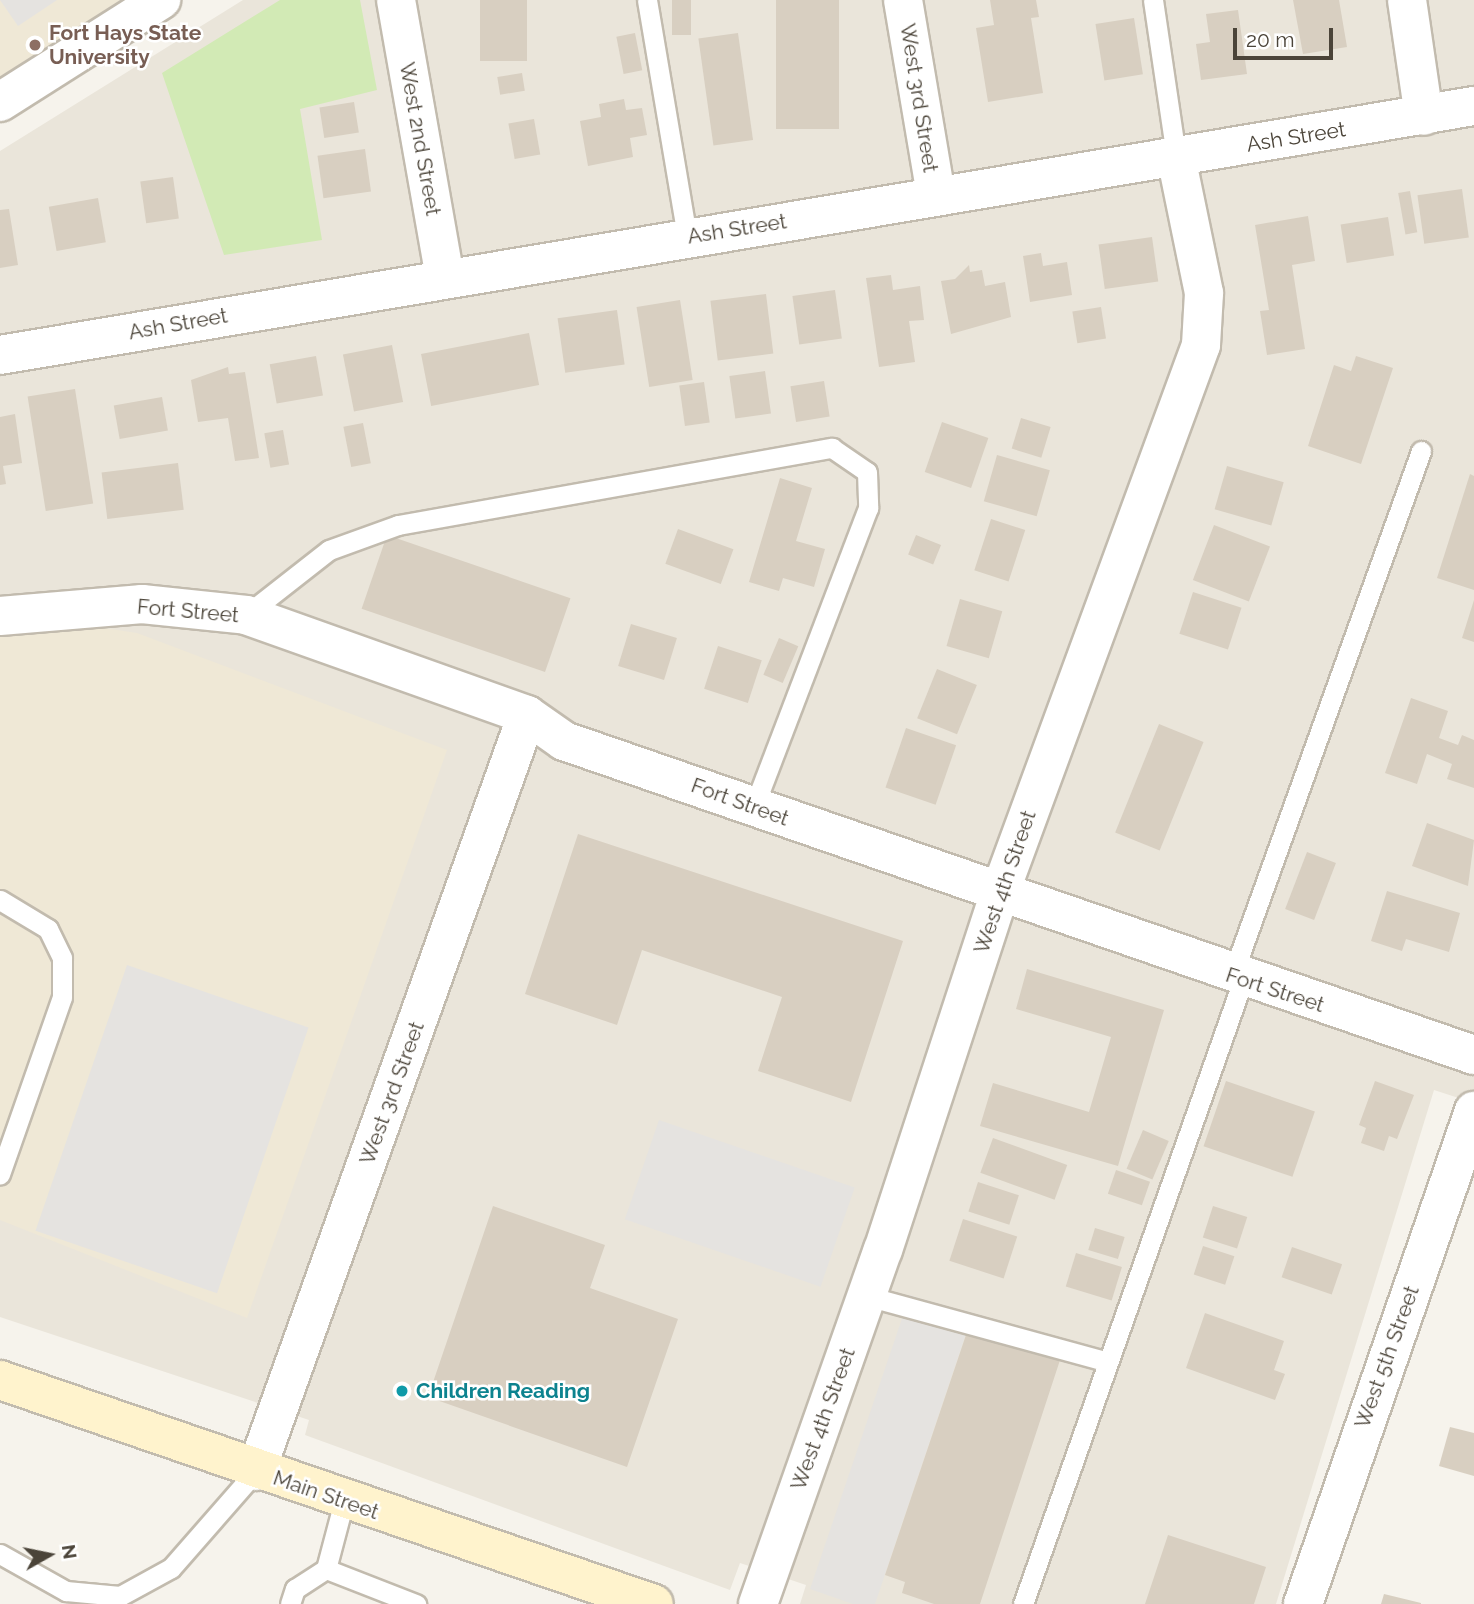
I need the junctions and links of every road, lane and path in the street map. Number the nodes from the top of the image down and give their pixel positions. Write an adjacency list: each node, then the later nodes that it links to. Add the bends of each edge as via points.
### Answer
1 (161, 0): 7 (street)
2 (396, 0): 13 (street, West 2nd Street)
3 (647, 0): 12 (lane)
4 (903, 0): 11 (street, West 3rd Street)
5 (1153, 0): 10 (lane)
6 (1407, 0): 9 (street)
7 (0, 102)
8 (1474, 106): 9 (street, Ash Street)
9 (1424, 116): 10 (street, Ash Street)
10 (1177, 156): 11 (street, Ash Street); 20 (street, West 4th Street, via 1204,293 1201,345)
11 (936, 196): 12 (street, Ash Street)
12 (687, 237): 13 (street, Ash Street)
13 (445, 278): 14 (street, Ash Street)
14 (0, 355)
15 (1421, 451): 22 (lane)
16 (246, 615): 17 (street, Fort Street, via 142,604); 18 (street, Fort Street); 19 (lane, via 329,550 398,525 832,448 867,472 868,508)
17 (0, 616)
18 (527, 715): 19 (street, Fort Street, via 564,741); 29 (street, West 3rd Street)
19 (754, 807): 20 (street, Fort Street)
20 (999, 895): 22 (street, Fort Street); 26 (street, West 4th Street)
21 (0, 900): 25 (lane, via 48,929 62,958 62,996)
22 (1238, 978): 23 (street, Fort Street); 27 (lane)
23 (1474, 1055)
24 (1474, 1111): 38 (street, West 5th Street)
25 (0, 1174)
26 (867, 1296): 27 (lane); 36 (street, West 4th Street)
27 (1104, 1361): 37 (lane)
28 (0, 1380): 29 (street, Main Street)
29 (256, 1471): 30 (street, Main Street); 31 (lane, via 171,1568 120,1596 66,1591)
30 (344, 1501): 32 (lane); 33 (street, Main Street)
31 (0, 1554)
32 (327, 1569): 34 (lane, via 295,1589); 35 (lane)
33 (646, 1603)
34 (290, 1604)
35 (416, 1604)
36 (758, 1604)
37 (1023, 1604)
38 (1303, 1604)

